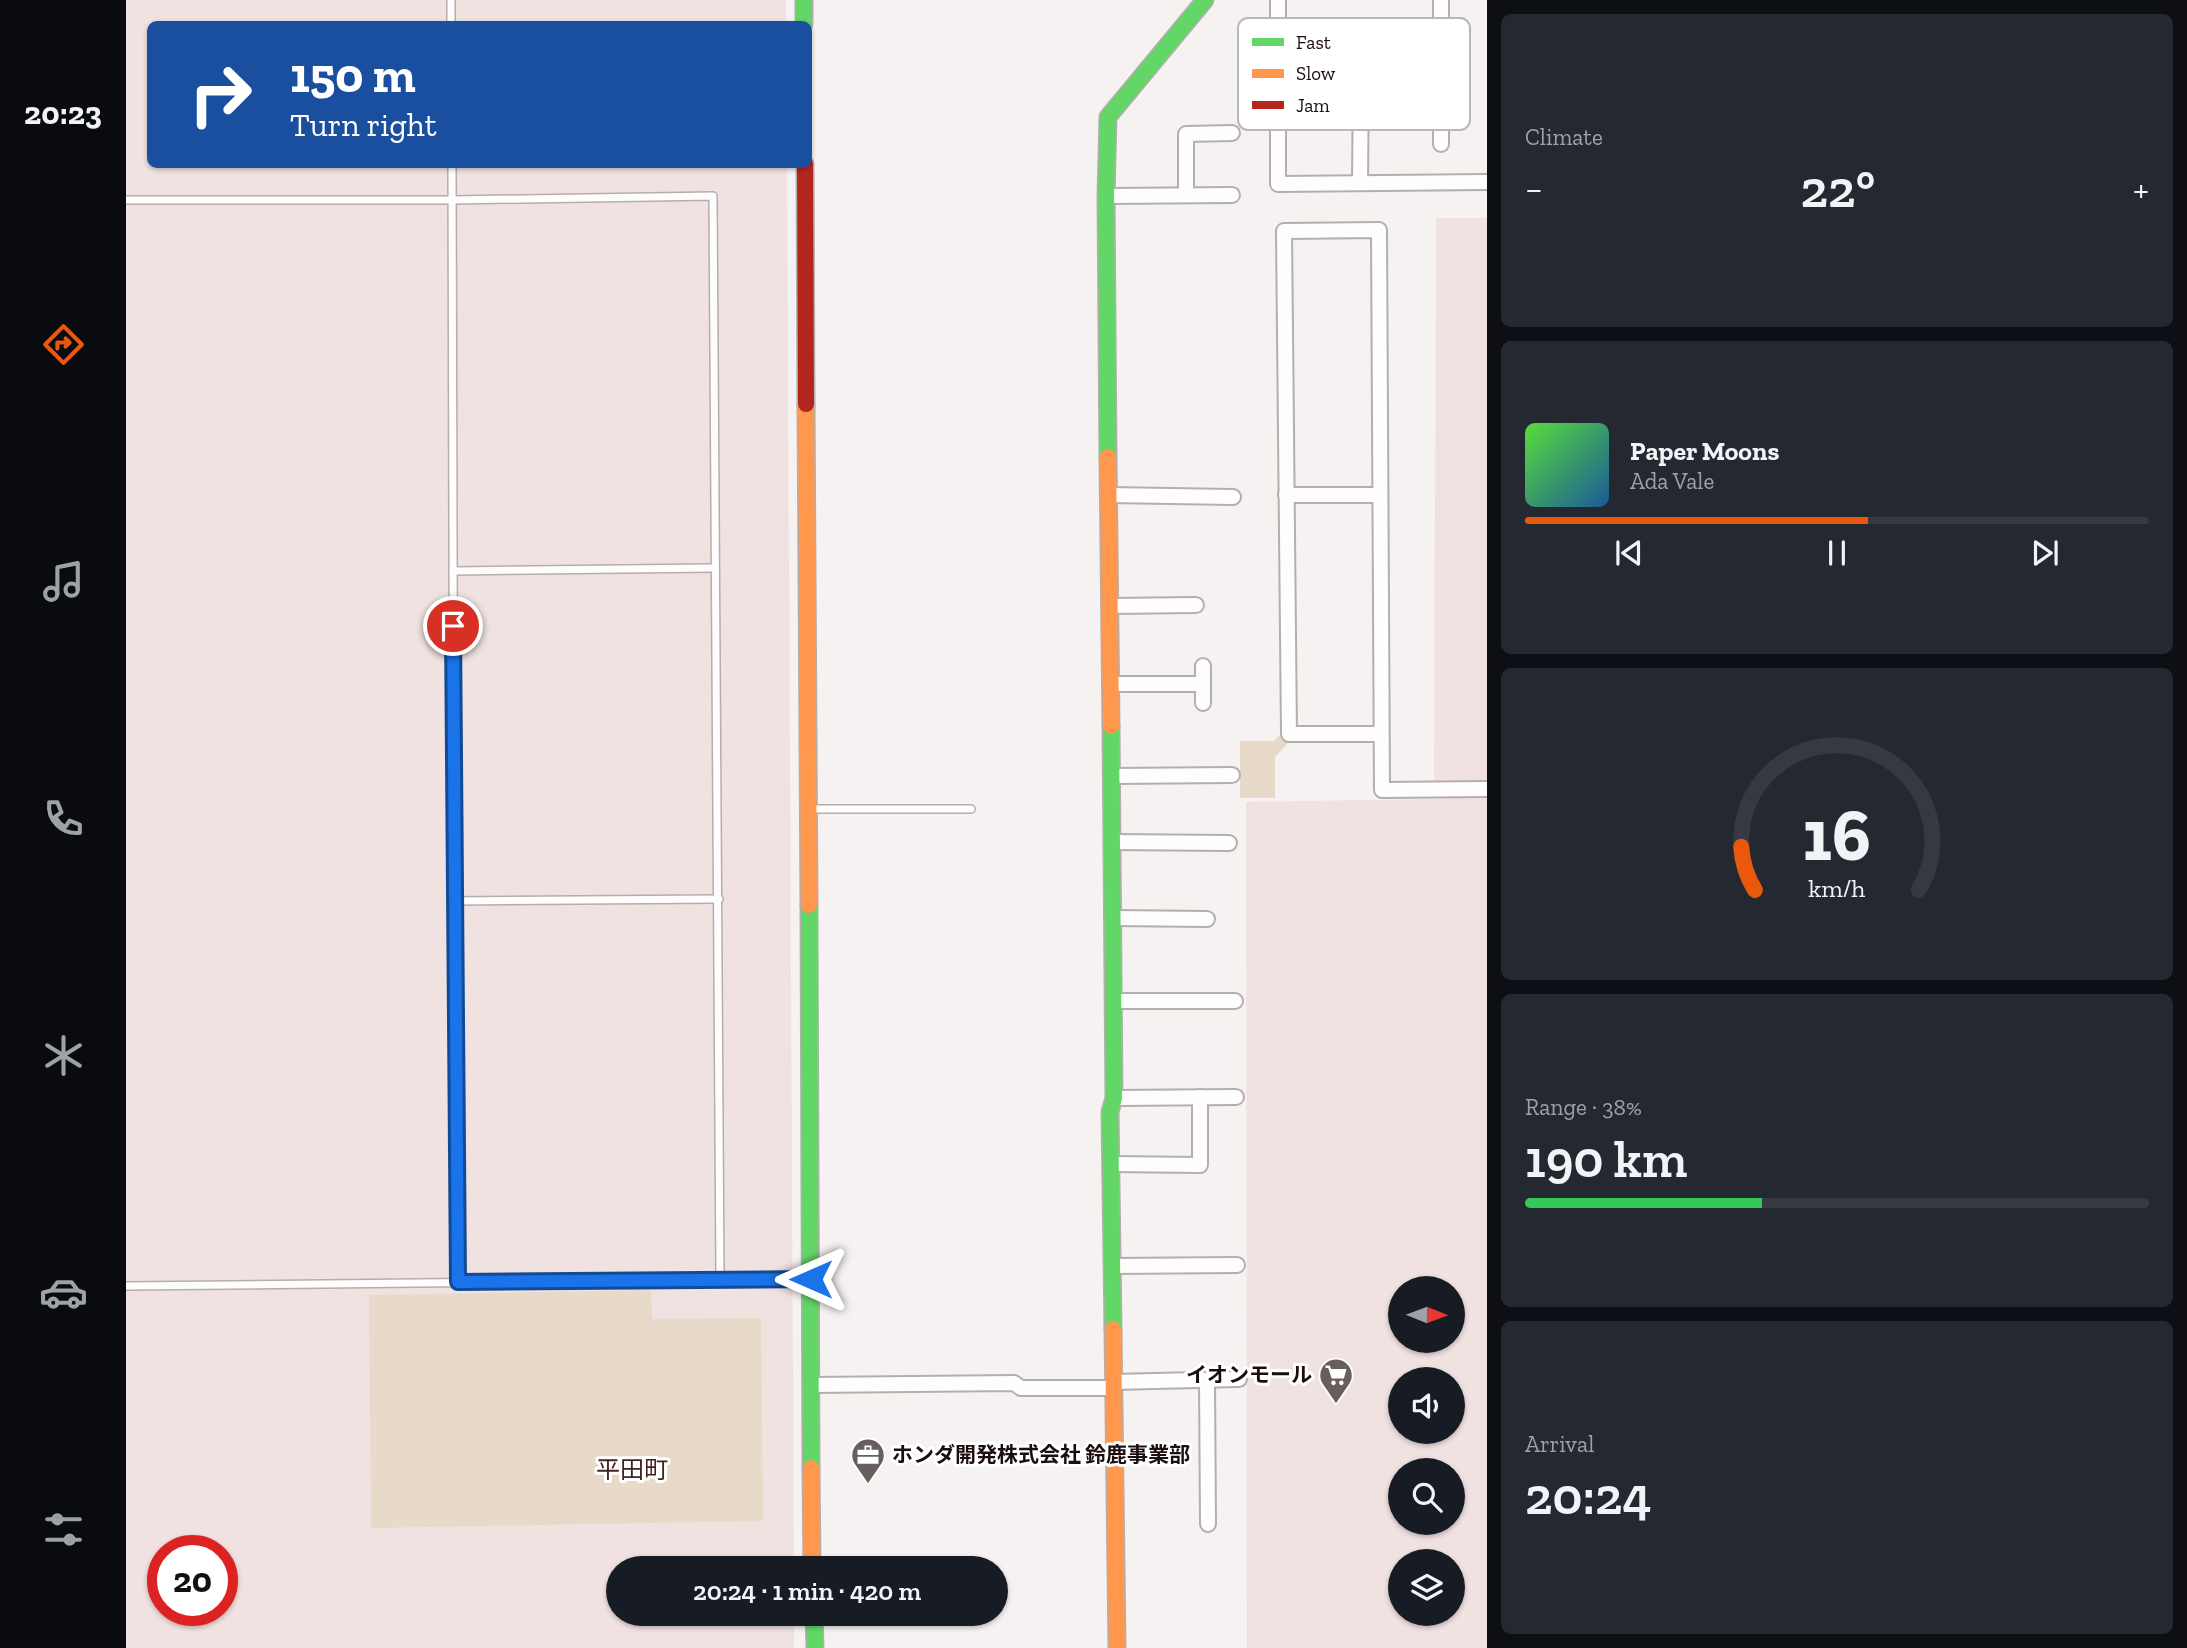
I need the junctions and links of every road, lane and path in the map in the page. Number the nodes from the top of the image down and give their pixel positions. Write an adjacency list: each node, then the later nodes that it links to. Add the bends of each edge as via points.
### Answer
1 (451, 0): 8 (lane)
2 (804, 0): 9 (street)
3 (1205, 0): 21 (street, via 1108,117)
4 (1278, 0): 6 (street)
5 (1441, 0): 7 (street)
6 (1278, 18)
7 (1441, 18)
8 (451, 21)
9 (804, 21)
10 (1278, 130): 18 (street, via 1278,184)
11 (1361, 130): 18 (street)
12 (1441, 130): 14 (street)
13 (1232, 132): 19 (street, via 1186,134)
14 (1441, 145)
15 (452, 168): 23 (lane)
16 (805, 168): 40 (street)
17 (1487, 182): 18 (street)
18 (1360, 183)
19 (1186, 195): 20 (street); 21 (street)
20 (1232, 195)
21 (1107, 197): 24 (street)
22 (126, 200): 23 (lane)
23 (453, 200): 28 (lane, via 713,196); 29 (lane)
24 (1108, 495): 27 (street); 31 (street)
25 (1286, 495): 26 (street); 26 (street, via 1284,231 1379,230); 36 (street, via 1289,734)
26 (1379, 495): 36 (street)
27 (1233, 497)
28 (714, 568): 29 (lane); 44 (lane)
29 (453, 571): 45 (lane)
30 (1196, 605): 31 (street)
31 (1110, 606): 33 (street)
32 (1203, 666): 34 (street)
33 (1111, 684): 34 (street); 38 (street)
34 (1203, 684): 35 (street)
35 (1202, 703)
36 (1381, 733): 39 (street, via 1382,790)
37 (1232, 775): 38 (street)
38 (1112, 776): 42 (street)
39 (1487, 789)
40 (807, 809): 41 (lane); 57 (street)
41 (971, 809)
42 (1112, 842): 43 (street); 46 (street)
43 (1229, 843)
44 (719, 899): 45 (lane); 56 (lane)
45 (454, 901): 58 (lane)
46 (1112, 918): 47 (street); 48 (street)
47 (1207, 919)
48 (1113, 1001): 49 (street); 52 (street)
49 (1235, 1001)
50 (1200, 1097): 51 (street); 52 (street); 53 (street, via 1200,1165)
51 (1236, 1097)
52 (1114, 1098): 53 (street)
53 (1111, 1164): 55 (street)
54 (1237, 1265): 55 (street)
55 (1112, 1266): 63 (street)
56 (720, 1279): 57 (lane); 58 (lane)
57 (811, 1279): 62 (street)
58 (458, 1282): 59 (lane)
59 (126, 1286)
60 (1239, 1379): 61 (street)
61 (1207, 1380): 63 (street); 64 (street)
62 (811, 1385): 63 (street); 65 (street)
63 (1113, 1385): 68 (street)
64 (1208, 1524)
65 (812, 1556)
66 (814, 1626): 67 (street)
67 (815, 1648)
68 (1117, 1648)

